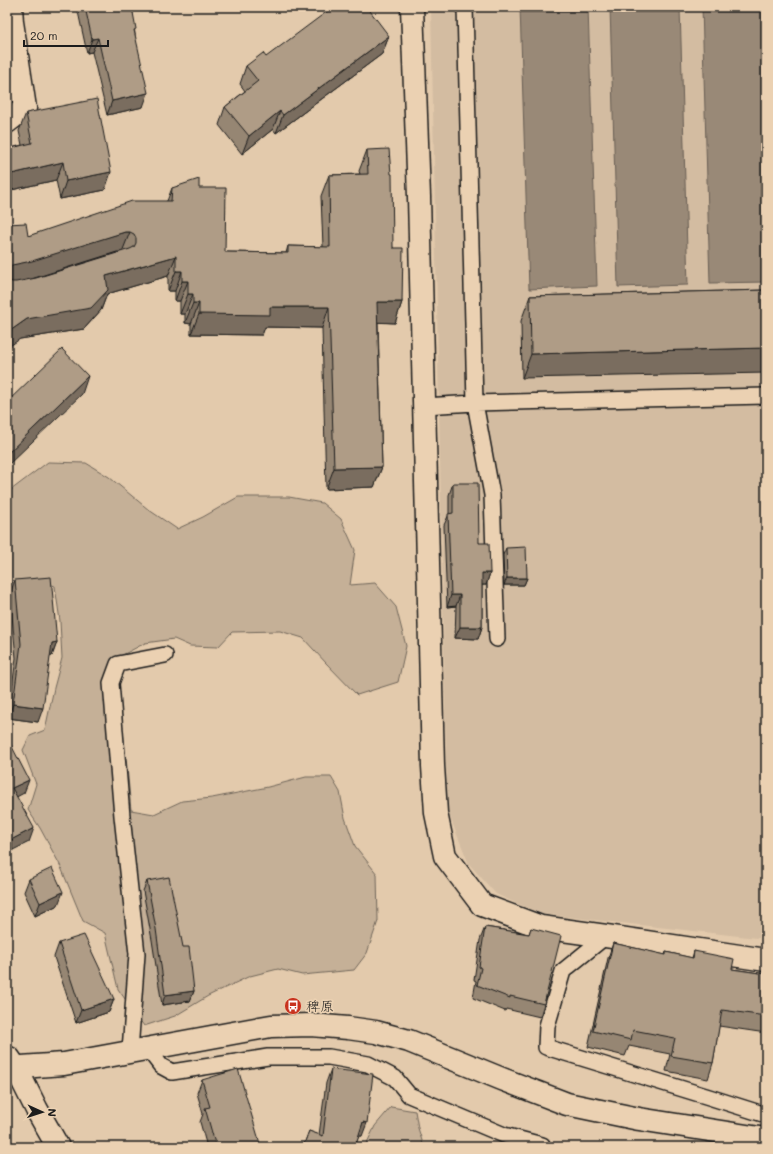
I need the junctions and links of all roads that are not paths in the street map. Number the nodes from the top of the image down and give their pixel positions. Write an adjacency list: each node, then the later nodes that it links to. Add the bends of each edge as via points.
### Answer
1 (11, 7): 4 (street, via 25,108)
2 (412, 7): 7 (street)
3 (465, 7): 6 (lane)
4 (7, 122)
5 (766, 396): 6 (lane)
6 (475, 403): 7 (lane); 8 (lane, via 492,495)
7 (424, 406): 10 (street, via 433,766 436,813 445,856 482,906 541,927)
8 (497, 639)
9 (165, 655): 12 (lane, via 118,664 111,683 137,954)
10 (606, 936): 11 (street); 14 (lane, via 563,971 547,1026 546,1047)
11 (766, 960)
12 (139, 1050): 13 (street, via 64,1064); 15 (street, via 271,1026 311,1025 376,1032 409,1041 567,1104 639,1119); 17 (lane, via 172,1072 268,1057 329,1057 368,1064 396,1078 409,1094 504,1135)
13 (10, 1064): 16 (street)
14 (766, 1115)
15 (766, 1139)
16 (58, 1147)
17 (542, 1147)

